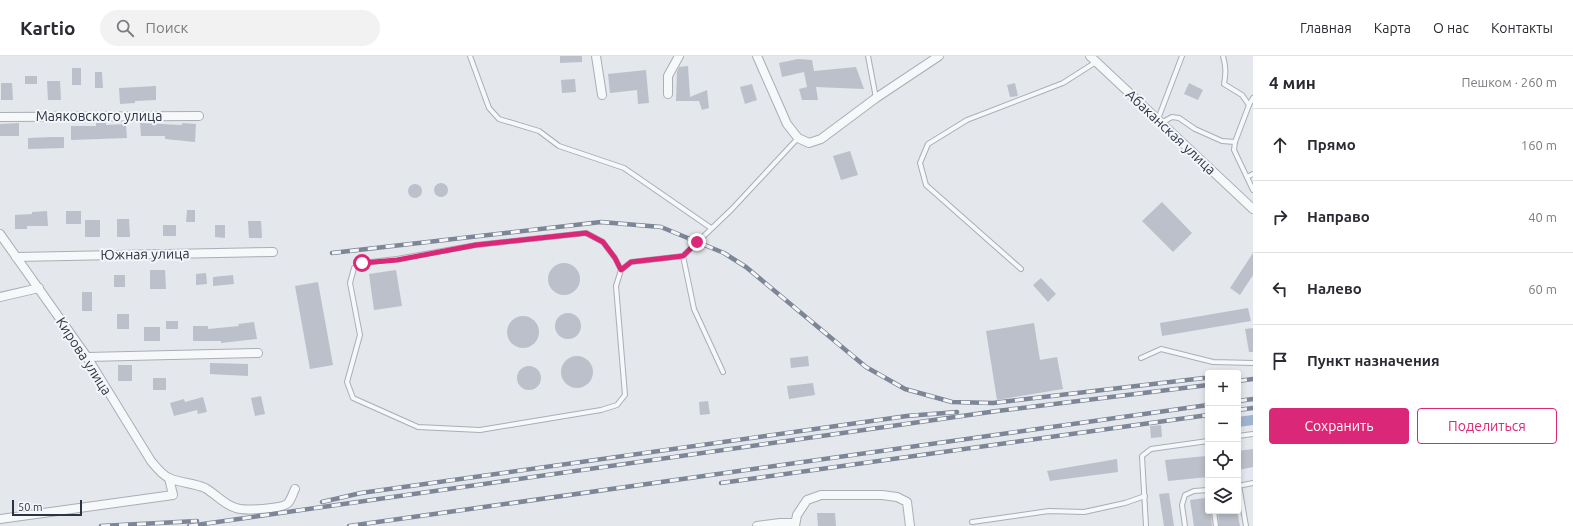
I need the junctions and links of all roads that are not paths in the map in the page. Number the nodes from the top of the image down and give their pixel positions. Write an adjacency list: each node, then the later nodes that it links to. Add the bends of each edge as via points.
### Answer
1 (470, 56): 25 (lane, via 489,108 499,119 539,131 559,146 624,168)
2 (596, 56): 12 (street)
3 (679, 56): 11 (street, via 668,76)
4 (757, 56): 19 (street, via 787,124)
5 (868, 56): 13 (lane)
6 (939, 56): 13 (street)
7 (1090, 56): 10 (street, Абаканская улица)
8 (1182, 56): 18 (lane)
9 (1223, 56): 15 (lane, via 1226,66 1224,84 1242,95)
10 (1096, 62): 18 (street, Абаканская улица); 30 (lane, via 1063,83 967,120 928,144 920,163 926,185)
11 (668, 94)
12 (602, 95)
13 (876, 98): 19 (street, via 821,139 809,143)
14 (1253, 98): 15 (lane)
15 (1249, 105): 20 (lane)
16 (199, 116): 17 (street, Маяковского улица)
17 (0, 117)
18 (1160, 121): 20 (lane, via 1172,117 1179,118 1195,129 1222,141); 24 (street, Абаканская улица)
19 (798, 138): 25 (lane, via 732,209)
20 (1235, 142): 22 (lane, via 1234,150)
21 (1253, 174): 22 (lane)
22 (1246, 177): 23 (lane)
23 (1253, 190)
24 (1253, 209)
25 (710, 228): 28 (lane)
26 (0, 234): 29 (street, Кирова улица)
27 (274, 252): 29 (street, Южная улица)
28 (683, 256): 31 (lane, via 631,262); 38 (lane, via 694,309)
29 (16, 257): 32 (street, Кирова улица)
30 (1021, 269)
31 (621, 270): 31 (lane, via 616,286 625,395 617,405 601,410 480,430 418,427 353,398 346,382 360,335 350,283 354,268 362,263 397,260 476,245 586,233 603,242)
32 (39, 288): 33 (street); 35 (street, Кирова улица)
33 (0, 297)
34 (258, 354): 35 (street)
35 (87, 357): 42 (street, Кирова улица, via 151,461)
36 (1141, 358): 37 (lane, via 1161,349 1213,362)
37 (1253, 363)
38 (723, 372)
39 (1253, 434): 40 (lane)
40 (1241, 436)
41 (1205, 441): 47 (lane, via 1150,449 1142,456)
42 (168, 478): 45 (street, via 204,488 237,509 280,507 288,503); 50 (street, via 173,495)
43 (1253, 483): 44 (lane)
44 (1241, 485)
45 (295, 489)
46 (1205, 490): 56 (lane, via 1185,495 1182,505)
47 (1145, 496): 51 (lane, via 1084,512 1049,511); 55 (lane)
48 (1241, 497): 58 (lane)
49 (1214, 514): 57 (lane)
50 (0, 519)
51 (972, 522)
52 (795, 525): 53 (street, via 780,523); 54 (street, via 796,515 807,500 821,495 874,495 897,497 907,502)
53 (757, 526)
54 (910, 526)
55 (1146, 526)
56 (1185, 526)
57 (1216, 526)
58 (1246, 526)

